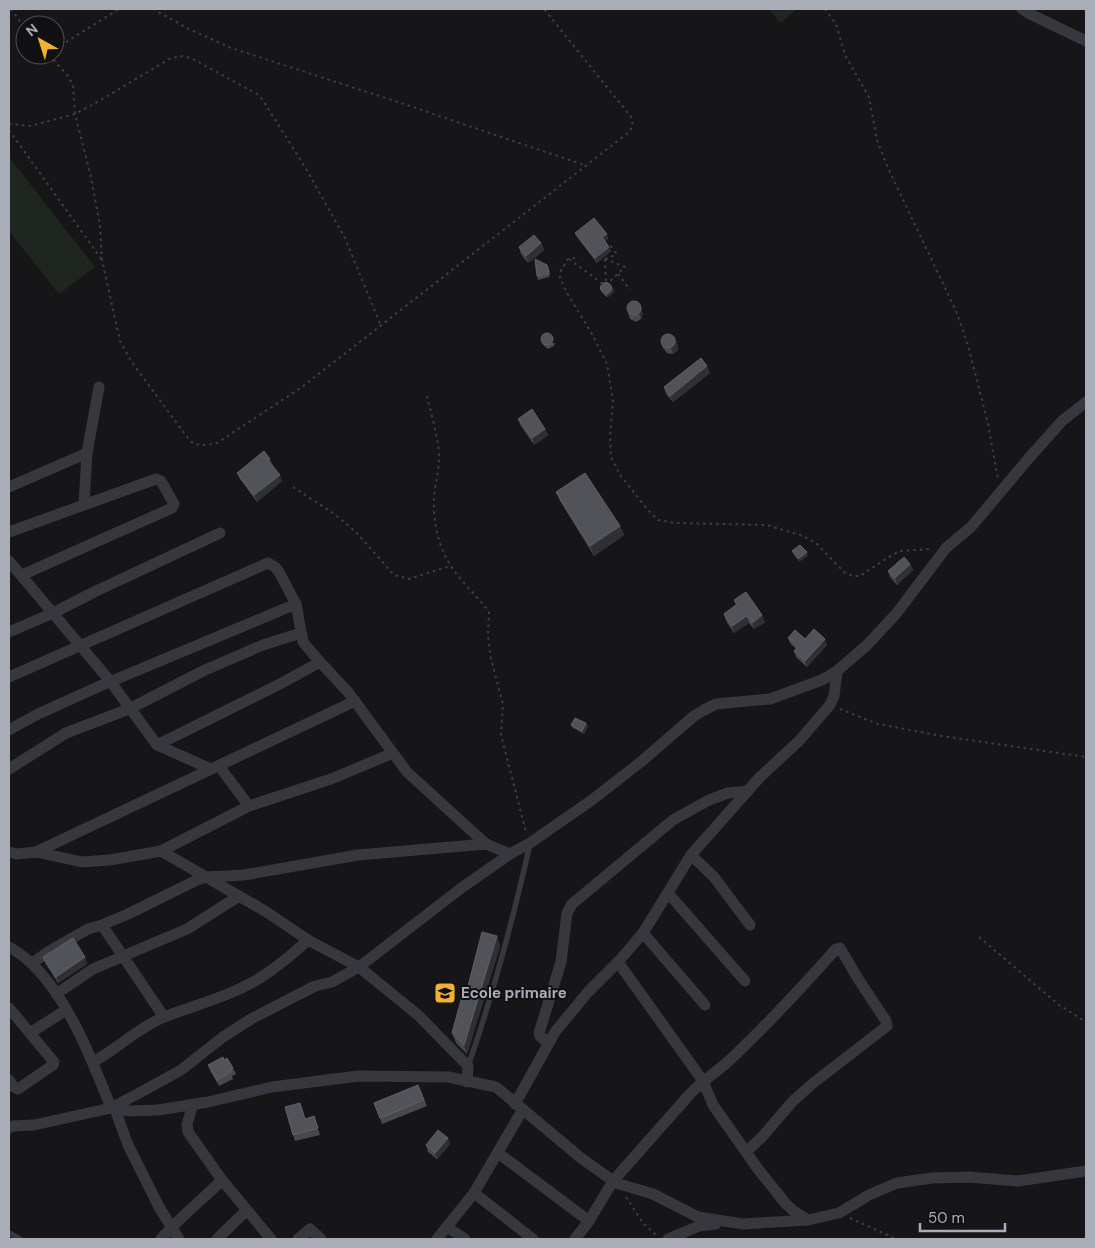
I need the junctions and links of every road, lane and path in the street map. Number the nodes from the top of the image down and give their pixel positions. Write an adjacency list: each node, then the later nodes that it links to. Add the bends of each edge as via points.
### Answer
1 (119, 9): 7 (path)
2 (153, 9): 12 (path, via 231,48)
3 (544, 9): 12 (path, via 631,117 633,126 629,132)
4 (825, 9): 28 (path, via 836,24 845,56 869,98 877,140 888,168 956,311 988,424)
5 (1022, 9): 6 (street)
6 (1086, 41)
7 (65, 43)
8 (58, 65): 9 (path, via 73,85)
9 (75, 114): 10 (path, via 30,126); 17 (path, via 91,177); 21 (path, via 171,58 183,56 257,94 305,167 345,238)
10 (9, 124)
11 (9, 130): 17 (path)
12 (587, 166): 21 (path)
13 (608, 243): 16 (path, via 616,253)
14 (575, 258): 15 (path)
15 (568, 259): 19 (path, via 601,284); 32 (path, via 560,278 607,364 613,400 611,458 620,475 658,520 767,525 803,536 817,544 852,576 860,576 900,551)
16 (605, 259): 18 (path, via 624,266); 19 (path)
17 (102, 260): 21 (path, via 120,341 131,361 196,445 217,443 302,387)
18 (618, 274): 19 (path); 20 (path)
19 (606, 284)
20 (630, 290)
21 (381, 326)
22 (98, 386): 25 (street)
23 (427, 396): 34 (path, via 439,452 434,499 436,530)
24 (1086, 402): 28 (street, via 1062,422)
25 (87, 453): 26 (street); 29 (street)
26 (9, 487)
27 (293, 487): 34 (path, via 355,531 394,575 409,579)
28 (1000, 493): 32 (street)
29 (84, 504): 30 (street); 35 (street, via 158,479 174,505)
30 (9, 532)
31 (220, 533): 37 (street)
32 (946, 548): 42 (street, via 896,614)
33 (9, 561): 35 (street)
34 (450, 566): 56 (path, via 489,612 491,659 503,704 502,735)
35 (22, 575): 37 (street)
36 (296, 604): 39 (street); 40 (street, via 279,572 268,563); 44 (street)
37 (53, 613): 38 (street); 40 (street)
38 (9, 632)
39 (301, 633): 41 (street, via 306,647); 47 (street, via 205,670)
40 (81, 645): 43 (street); 44 (street)
41 (320, 662): 45 (street); 49 (street)
42 (836, 671): 46 (street); 56 (street, via 822,680 770,699 716,704 704,710 614,783)
43 (9, 677)
44 (110, 681): 47 (street); 48 (street)
45 (355, 702): 50 (street); 52 (street)
46 (830, 705): 51 (path, via 878,724); 54 (street)
47 (129, 708): 49 (street); 53 (street, via 66,734)
48 (9, 730)
49 (158, 745): 52 (street)
50 (392, 753): 55 (street, via 331,779); 57 (street, via 407,772)
51 (1086, 757)
52 (215, 768): 55 (street); 60 (street)
53 (9, 770)
54 (748, 791): 62 (street); 84 (street, via 728,793 709,800 673,820 572,904 567,913 561,962 539,1033)
55 (249, 806): 58 (street)
56 (530, 843): 61 (street); 86 (lane, via 486,1015)
57 (486, 844): 61 (street); 63 (street, via 358,855 244,875)
58 (160, 851): 60 (street, via 82,862); 63 (street)
59 (9, 852): 60 (street)
60 (36, 852)
61 (510, 854): 75 (street)
62 (691, 855): 64 (street); 67 (street, via 714,877)
63 (206, 877): 65 (street); 66 (street)
64 (668, 893): 68 (street); 76 (street)
65 (239, 896): 70 (street); 72 (street, via 187,929)
66 (102, 925): 72 (street); 74 (street, via 80,933)
67 (750, 925)
68 (643, 934): 73 (street); 78 (street)
69 (979, 938): 82 (path, via 1060,1005)
70 (308, 940): 75 (street); 81 (street, via 259,978)
71 (9, 946): 74 (street)
72 (123, 956): 77 (street, via 93,969); 81 (street)
73 (618, 962): 84 (street, via 588,992); 88 (street)
74 (32, 963): 77 (street)
75 (358, 967): 86 (street, via 418,1015); 92 (street, via 251,1019 181,1070)
76 (745, 982)
77 (56, 994): 80 (street)
78 (706, 1005)
79 (9, 1008): 83 (street)
80 (66, 1010): 83 (street); 85 (street)
81 (164, 1017): 85 (street)
82 (1086, 1022)
83 (30, 1033): 87 (street, via 54,1064 18,1089)
84 (548, 1043): 91 (street)
85 (93, 1062): 92 (street)
86 (468, 1066): 89 (street)
87 (9, 1080)
88 (702, 1080): 94 (street, via 713,1105); 94 (street, via 732,1058 836,949 842,949 887,1026 798,1096); 98 (street)
89 (467, 1082): 90 (street, via 448,1077 358,1076 272,1087); 91 (street, via 496,1087)
90 (193, 1104): 92 (street, via 158,1110); 97 (street, via 188,1132)
91 (519, 1106): 95 (street); 98 (street)
92 (113, 1109): 93 (street); 105 (street, via 128,1146)
93 (9, 1128)
94 (746, 1152): 102 (street, via 786,1204)
95 (498, 1153): 99 (street); 103 (street)
96 (1086, 1171): 101 (street, via 1018,1181 968,1177 897,1183)
97 (222, 1180): 100 (street); 105 (street)
98 (615, 1182): 103 (street); 104 (street, via 653,1194 698,1217); 119 (path, via 643,1224)
99 (474, 1193): 106 (street); 117 (street)
100 (247, 1210): 111 (street); 112 (street)
101 (839, 1213): 102 (street); 121 (path)
102 (808, 1220): 104 (street)
103 (589, 1222): 118 (street)
104 (728, 1222): 120 (street, via 699,1226)
105 (172, 1226): 109 (street); 110 (street)
106 (447, 1227): 115 (street); 116 (street)
107 (9, 1233): 108 (lane)
108 (20, 1239)
109 (161, 1239)
110 (178, 1239)
111 (217, 1239)
112 (271, 1239)
113 (298, 1239): 114 (street, via 310,1228)
114 (321, 1239)
115 (437, 1239)
116 (465, 1239)
117 (533, 1239)
118 (575, 1239)
119 (661, 1239)
120 (668, 1239)
121 (896, 1239)

